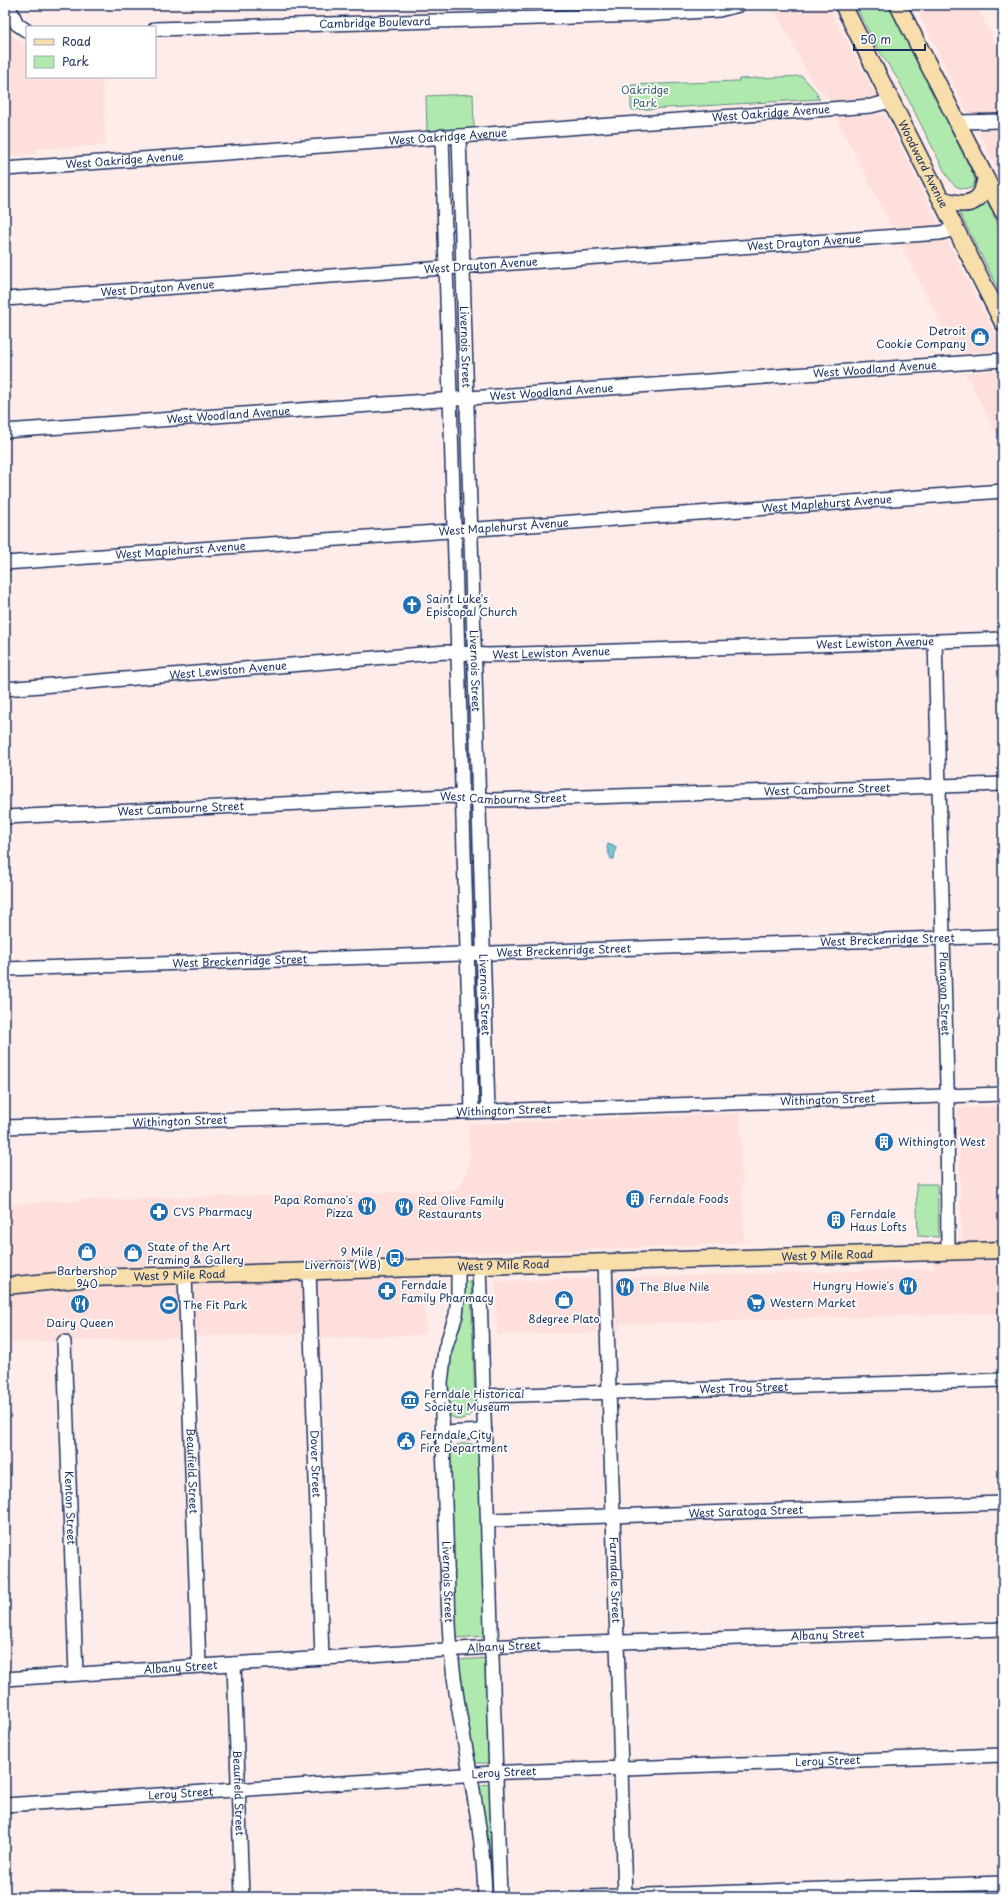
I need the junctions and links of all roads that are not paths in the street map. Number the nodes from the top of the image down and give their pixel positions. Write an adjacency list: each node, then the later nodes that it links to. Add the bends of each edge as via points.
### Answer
1 (8, 5): 6 (street, via 17,24)
2 (739, 5): 5 (street, Cambridge Boulevard, via 719,10 681,13)
3 (843, 5): 7 (main road, Woodward Avenue)
4 (898, 5): 9 (main road)
5 (156, 29)
6 (26, 30)
7 (891, 101): 11 (street, West Oakridge Avenue, via 871,106); 14 (main road, Woodward Avenue)
8 (1003, 121): 9 (street)
9 (958, 122): 13 (main road)
10 (442, 136): 11 (street, West Oakridge Avenue); 12 (street, West Oakridge Avenue); 18 (street, Livernois Street)
11 (459, 136): 17 (street, Livernois Street)
12 (5, 169)
13 (986, 179): 14 (main road, via 980,194 969,203 957,204); 15 (main road)
14 (942, 199): 16 (main road, Woodward Avenue)
15 (1003, 212)
16 (955, 229): 17 (street, West Drayton Avenue, via 940,234); 20 (main road, Woodward Avenue)
17 (463, 266): 18 (street, West Drayton Avenue); 23 (street, Livernois Street)
18 (446, 267): 19 (street, West Drayton Avenue); 24 (street, Livernois Street)
19 (5, 299)
20 (999, 301): 21 (main road, Woodward Avenue)
21 (1003, 322)
22 (1003, 360): 23 (street, West Woodland Avenue)
23 (467, 398): 24 (street, West Woodland Avenue); 27 (street, Livernois Street)
24 (451, 399): 25 (street, West Woodland Avenue); 28 (street, Livernois Street)
25 (5, 431)
26 (1003, 491): 27 (street, West Maplehurst Avenue)
27 (471, 529): 28 (street, West Maplehurst Avenue); 33 (street, Livernois Street)
28 (454, 531): 29 (street, West Maplehurst Avenue); 32 (street, Livernois Street)
29 (5, 563)
30 (1003, 639): 31 (street, West Lewiston Avenue)
31 (936, 641): 33 (street, West Lewiston Avenue); 36 (street, Planavon Street)
32 (459, 653): 33 (street, West Lewiston Avenue); 34 (street, West Lewiston Avenue, via 442,652); 37 (street, Livernois Street)
33 (475, 654): 38 (street, Livernois Street)
34 (5, 689)
35 (1003, 784): 36 (street, West Cambourne Street)
36 (939, 786): 38 (street, West Cambourne Street); 41 (street, Planavon Street)
37 (463, 797): 38 (street, West Cambourne Street); 39 (street, West Cambourne Street); 42 (street, Livernois Street)
38 (479, 799): 43 (street, Livernois Street)
39 (5, 816)
40 (1003, 936): 41 (street, West Breckenridge Street)
41 (943, 937): 43 (street, West Breckenridge Street); 46 (street, Planavon Street)
42 (467, 953): 43 (street, West Breckenridge Street); 44 (street, West Breckenridge Street); 47 (street, Livernois Street)
43 (484, 953): 48 (street, Livernois Street)
44 (5, 968)
45 (1003, 1094): 46 (street, Withington Street)
46 (947, 1096): 48 (street, Withington Street); 51 (street, Planavon Street)
47 (472, 1111): 48 (street, Withington Street); 49 (street, Withington Street)
48 (488, 1111)
49 (5, 1127)
50 (1003, 1250): 51 (main road, West 9 Mile Road)
51 (948, 1252): 52 (main road, West 9 Mile Road)
52 (605, 1262): 53 (main road, West 9 Mile Road); 60 (street, Farmdale Street)
53 (479, 1266): 54 (main road, West 9 Mile Road); 61 (street)
54 (458, 1267): 55 (main road, West 9 Mile Road); 63 (street, Livernois Street, via 456,1315 442,1364)
55 (309, 1271): 56 (main road, West 9 Mile Road); 71 (street, Dover Street)
56 (185, 1275): 57 (main road, West 9 Mile Road, via 79,1279); 73 (street, Beaufield Street)
57 (5, 1286)
58 (64, 1342): 74 (street, Kenton Street)
59 (1003, 1380): 60 (street, West Troy Street)
60 (609, 1393): 61 (street, West Troy Street); 65 (street, Farmdale Street)
61 (484, 1396): 62 (street)
62 (485, 1431): 63 (street); 66 (street)
63 (442, 1433): 70 (street, Livernois Street)
64 (1003, 1504): 65 (street, West Saratoga Street)
65 (614, 1516): 66 (street, West Saratoga Street); 68 (street, Farmdale Street)
66 (489, 1520): 69 (street)
67 (1003, 1629): 68 (street, Albany Street)
68 (617, 1642): 69 (street, Albany Street); 77 (street, Farmdale Street)
69 (493, 1646): 70 (street, Albany Street); 78 (street)
70 (451, 1650): 71 (street, Albany Street); 79 (street, Livernois Street)
71 (322, 1658): 72 (street, Albany Street)
72 (234, 1664): 73 (street, Albany Street); 80 (street, Beaufield Street)
73 (199, 1666): 74 (street, Albany Street)
74 (76, 1674): 75 (street, Albany Street)
75 (5, 1679)
76 (1003, 1755): 77 (street, Leroy Street)
77 (622, 1768): 78 (street, Leroy Street); 83 (street, Farmdale Street)
78 (496, 1773): 79 (street, Leroy Street); 86 (street)
79 (470, 1774): 80 (street, Leroy Street); 85 (street, Livernois Street, via 482,1845)
80 (238, 1790): 81 (street, Leroy Street); 84 (street, Beaufield Street)
81 (5, 1805)
82 (1003, 1883): 83 (street)
83 (625, 1896): 87 (street)
84 (242, 1897)
85 (485, 1897)
86 (500, 1897)
87 (588, 1897)

